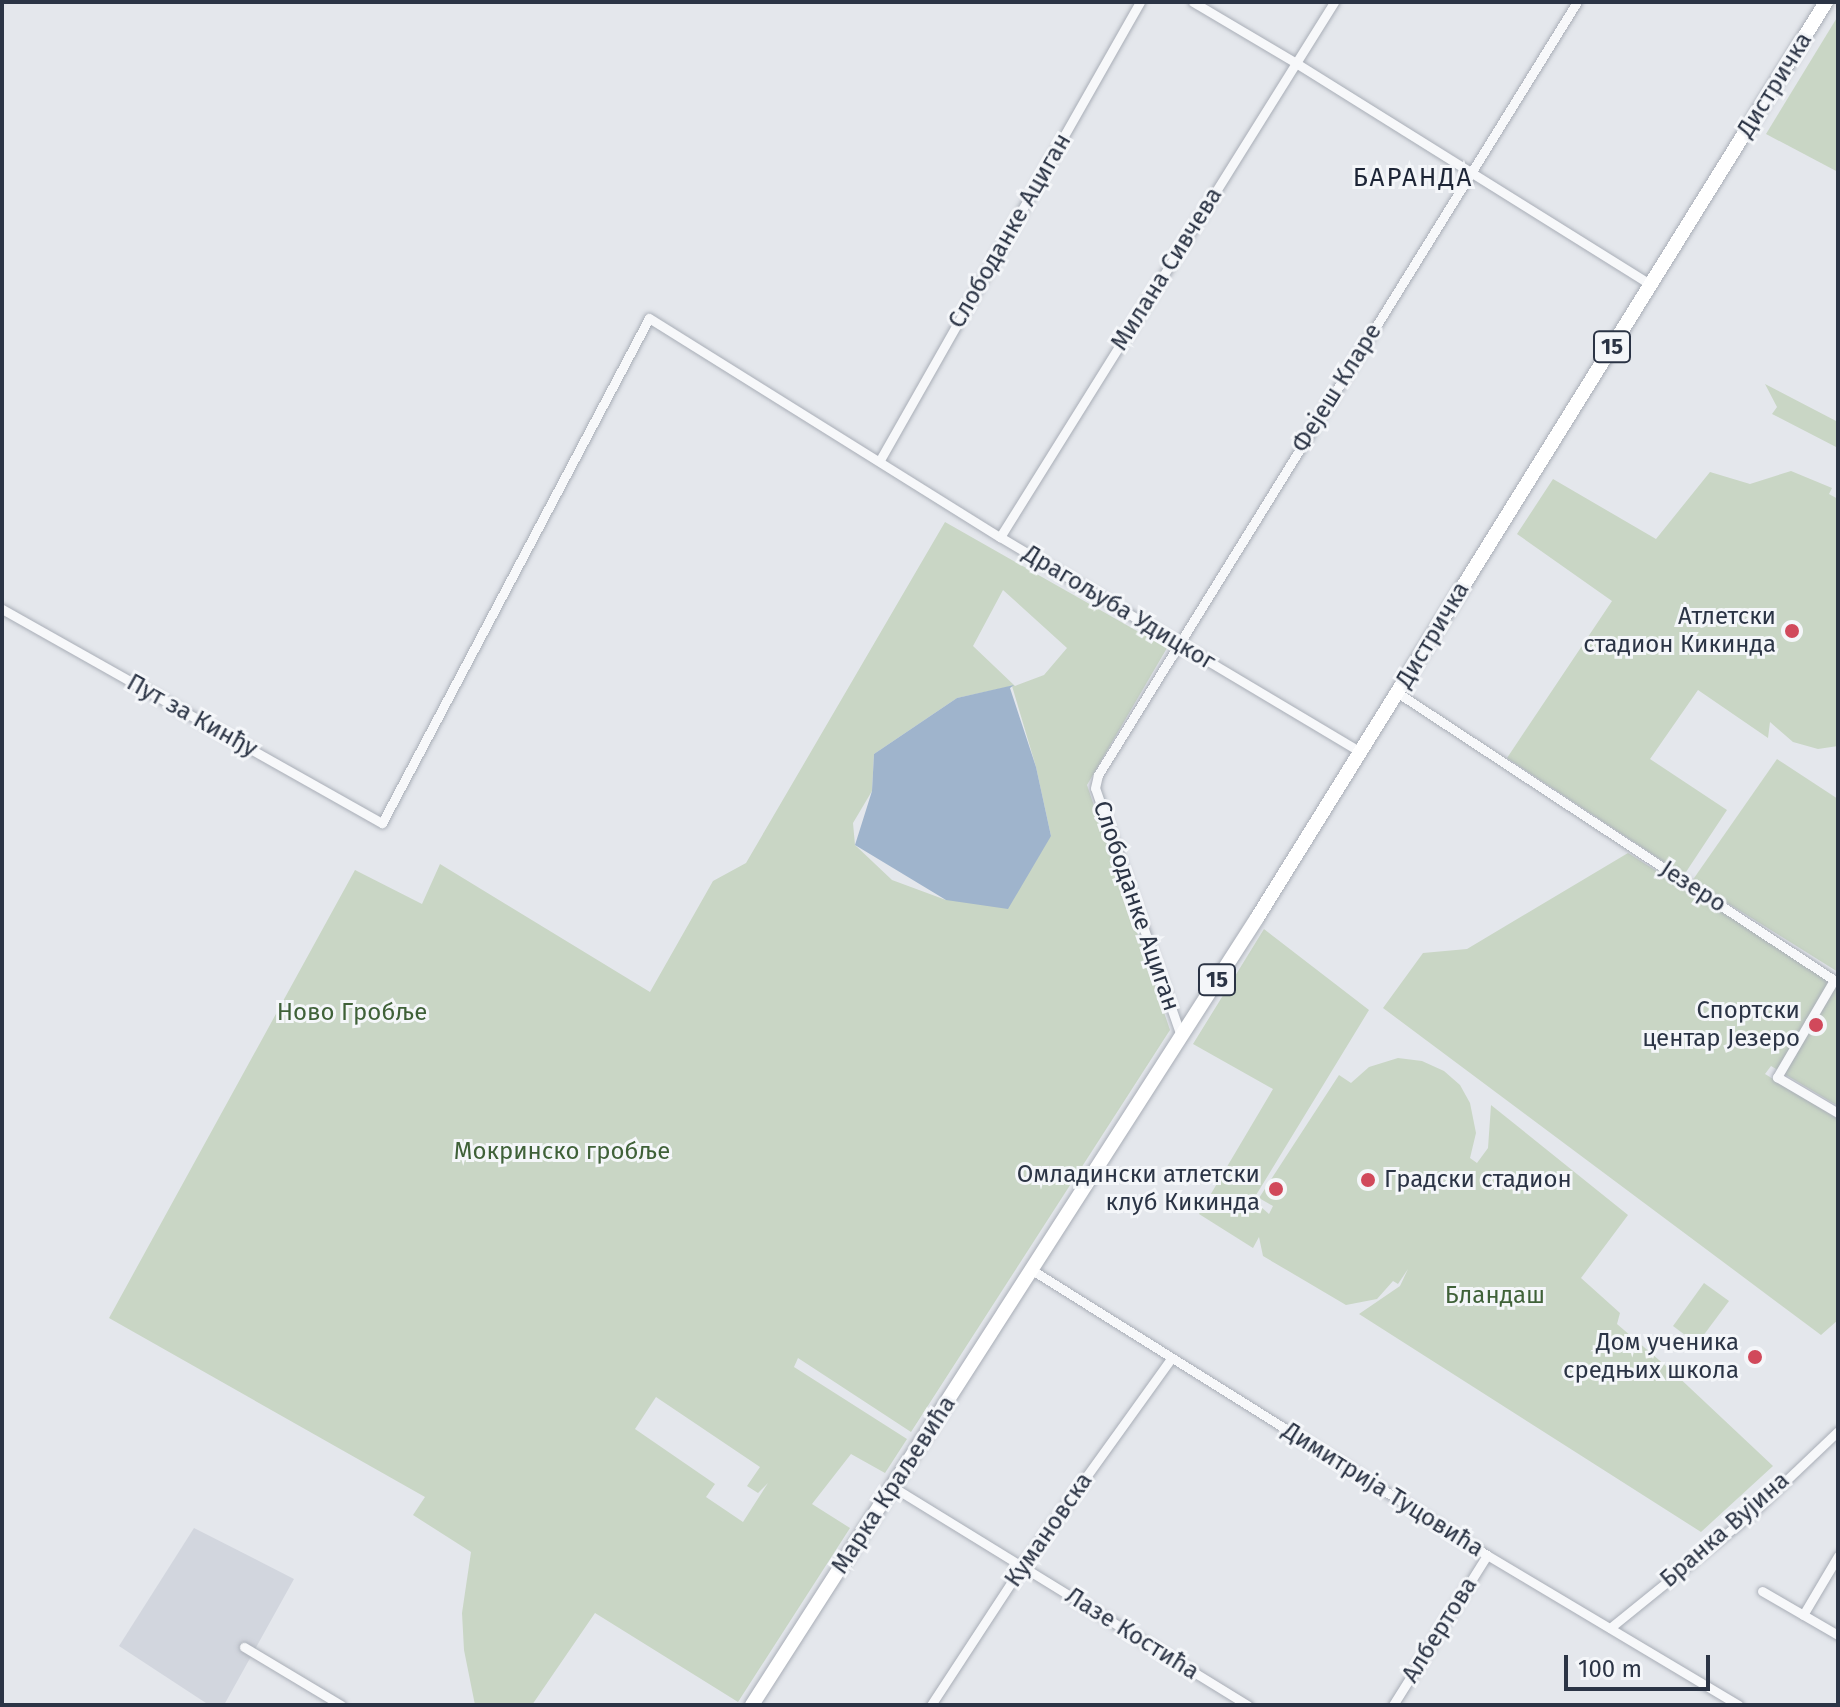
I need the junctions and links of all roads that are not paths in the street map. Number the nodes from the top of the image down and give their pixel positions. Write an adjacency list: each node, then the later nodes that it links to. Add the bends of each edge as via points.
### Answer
1 (1140, 2): 9 (street, Слободанке Ациган)
2 (1193, 2): 6 (street)
3 (1334, 2): 6 (street, Милана Сивчева)
4 (1577, 2): 7 (street, Фејеш Кларе)
5 (1826, 2): 8 (main road, Дистричка / 15)
6 (1296, 63): 7 (street); 10 (street, Милана Сивчева)
7 (1471, 172): 8 (street); 12 (street, Фејеш Кларе)
8 (1651, 285): 13 (main road, Дистричка / 15)
9 (880, 460): 10 (street, Драгољуба Удицког); 16 (street, Драгољуба Удицког, via 649,318)
10 (1000, 537): 12 (street, Драгољуба Удицког)
11 (2, 609): 16 (street, Пут за Кинђу)
12 (1179, 642): 14 (street, Драгољуба Удицког); 15 (street, Фејеш Кларе)
13 (1398, 693): 14 (main road, Дистричка / 15); 18 (street, Језеро, via 1834,980 1777,1077)
14 (1360, 752): 17 (main road, Дистричка / 15)
15 (1098, 775): 17 (street, Слободанке Ациган, via 1095,788)
16 (382, 823)
17 (1181, 1036): 19 (main road, Дистричка / 15)
18 (1838, 1113)
19 (1033, 1267): 20 (street, Димитрија Туцовића); 22 (main road, Марка Краљевића / 15)
20 (1171, 1359): 23 (street, Димитрија Туцовића); 25 (street, Кумановска)
21 (1838, 1431): 28 (street, Бранка Вујина, via 1753,1512)
22 (893, 1487): 25 (street, Лазе Костића); 31 (main road, Марка Краљевића / 15)
23 (1487, 1555): 28 (street, Димитрија Туцовића); 35 (street, Албертова)
24 (1838, 1556): 27 (street)
25 (1022, 1566): 33 (street, Кумановска); 34 (street, Лазе Костића)
26 (1762, 1591): 27 (street)
27 (1803, 1615): 29 (street)
28 (1610, 1628): 36 (street, Димитрија Туцовића)
29 (1838, 1635)
30 (244, 1647): 32 (street)
31 (758, 1703)
32 (341, 1705)
33 (931, 1705)
34 (1248, 1705)
35 (1393, 1705)
36 (1739, 1705)

